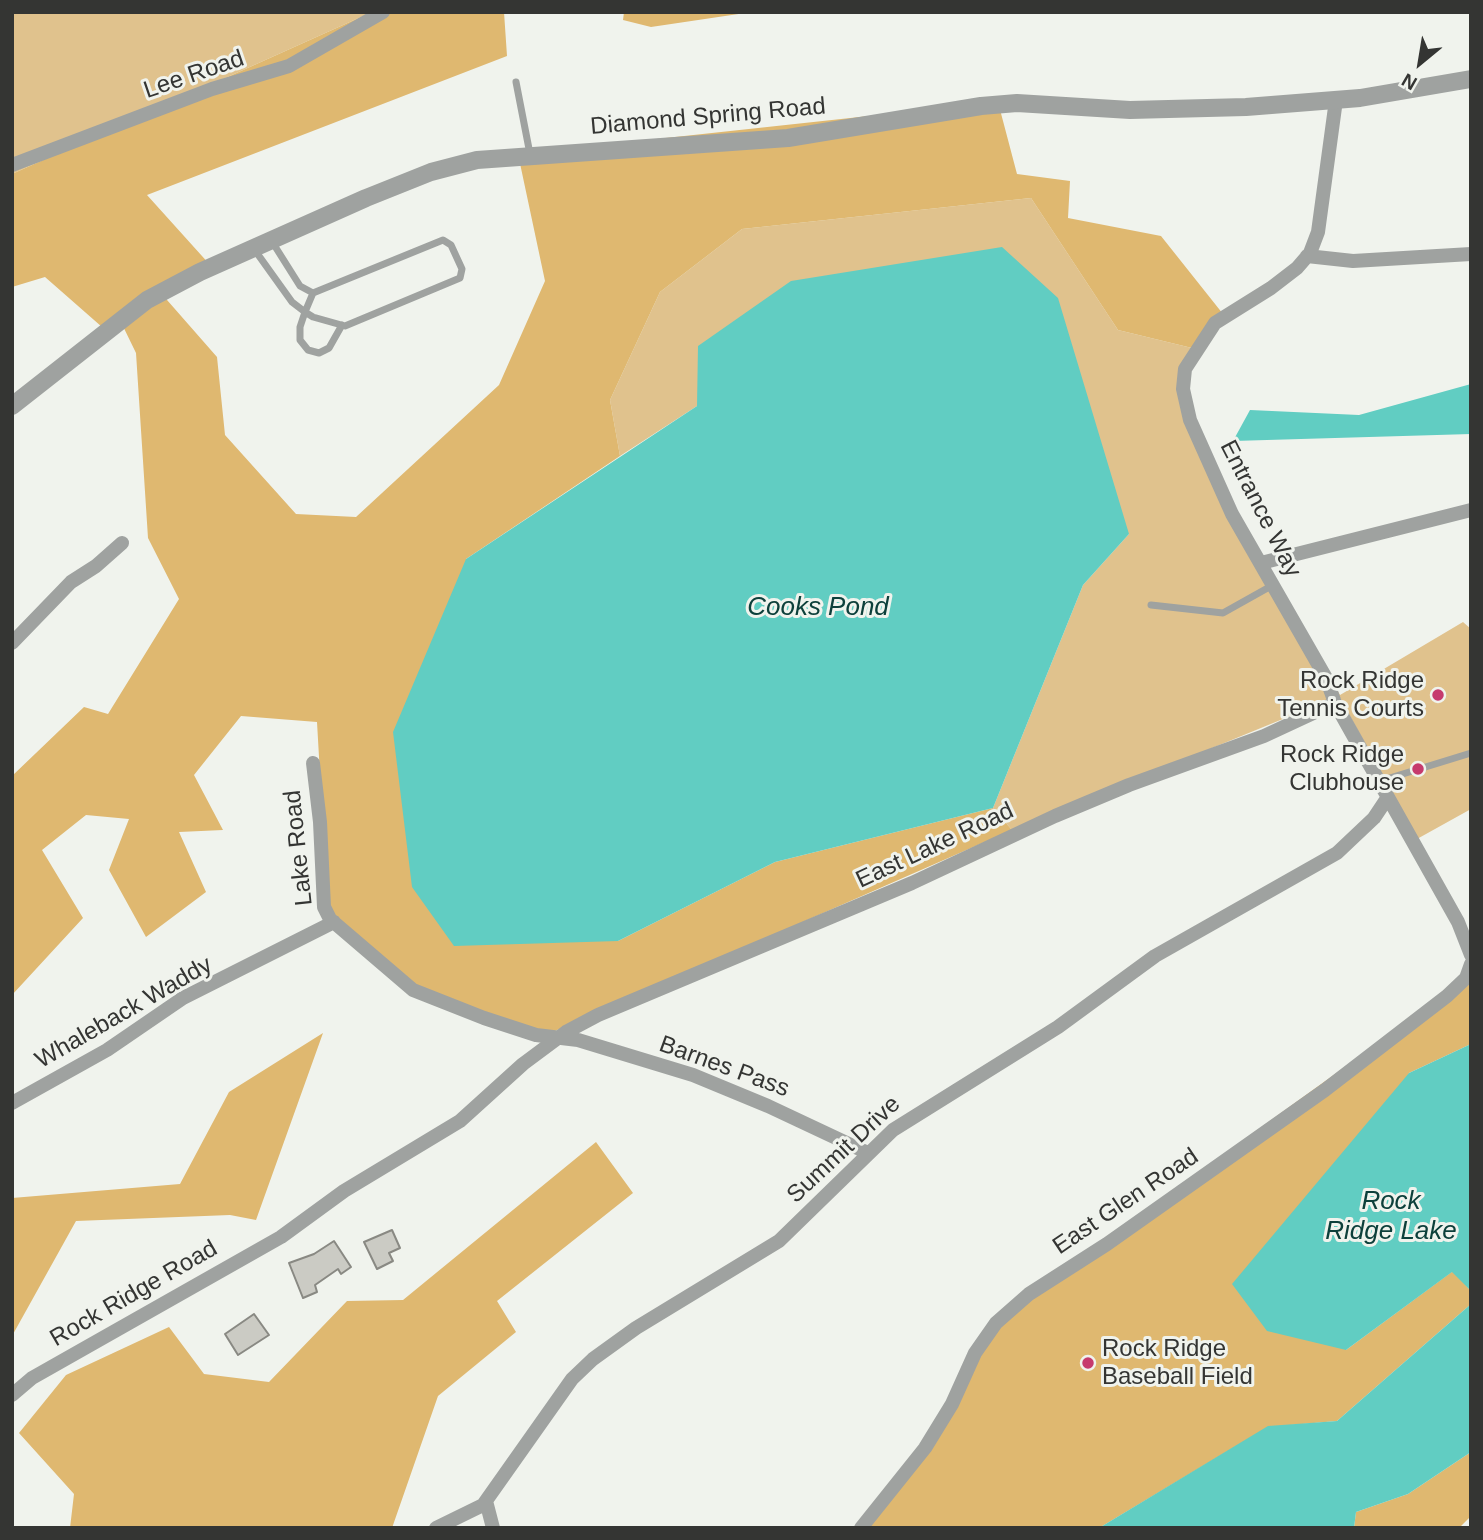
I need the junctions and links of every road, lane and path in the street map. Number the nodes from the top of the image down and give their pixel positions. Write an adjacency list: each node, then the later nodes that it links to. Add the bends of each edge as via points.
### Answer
1 (383, 12): 6 (street, Lee Road, via 289,66 212,89)
2 (1471, 79): 4 (street, Diamond Spring Road)
3 (516, 82): 5 (lane)
4 (1336, 100): 5 (street, Diamond Spring Road, via 1182,110 1017,103 788,138); 10 (street, Entrance Way, via 1318,232)
5 (530, 155): 7 (street, Diamond Spring Road, via 477,160 431,172)
6 (12, 165)
7 (271, 240): 8 (street, Diamond Spring Road); 11 (lane, via 300,286)
8 (254, 248): 12 (lane, via 275,282); 14 (street, Diamond Spring Road, via 146,300)
9 (1471, 254): 10 (street, via 1353,261)
10 (1307, 256): 17 (street, Entrance Way, via 1270,288 1215,323 1185,369 1183,389 1190,420 1232,514)
11 (313, 293): 12 (lane); 13 (lane, via 443,240 451,245 462,269 460,278)
12 (305, 312): 13 (lane); 13 (lane, via 300,340 308,350 329,348)
13 (342, 325)
14 (12, 406)
15 (1471, 510): 17 (street)
16 (122, 543): 20 (street, via 71,582)
17 (1261, 563): 18 (street, Entrance Way)
18 (1274, 585): 19 (lane, via 1223,614); 21 (street, Entrance Way)
19 (1152, 605)
20 (12, 643)
21 (1335, 703): 24 (street, Entrance Way); 29 (street, East Lake Road, via 1264,736 1055,816 912,883 598,1015)
22 (1471, 753): 24 (lane)
23 (313, 763): 26 (street, Lake Road, via 321,890 324,907)
24 (1379, 782): 25 (street, Entrance Way)
25 (1388, 797): 27 (street, Entrance Way, via 1458,922); 31 (street, Summit Drive, via 1374,818 1337,853 1155,956 1058,1027 892,1130)
26 (334, 922): 29 (street, Lake Road, via 413,990 536,1035); 30 (street, Whaleback Waddy, via 183,998 107,1050)
27 (1471, 955)
28 (1471, 964): 37 (street, East Glen Road, via 1466,978 1447,996 1325,1090 1118,1237 1029,1294 996,1323 925,1448)
29 (558, 1037): 31 (street, Barnes Pass, via 693,1076); 32 (street, East Lake Road, via 460,1121 344,1191)
30 (12, 1103)
31 (869, 1153): 34 (street, Summit Drive, via 779,1241 593,1359 572,1379)
32 (281, 1237): 33 (street, Rock Ridge Road, via 32,1378)
33 (12, 1395)
34 (486, 1501): 35 (street, Summit Drive); 36 (street)
35 (436, 1528)
36 (493, 1528)
37 (861, 1528)

